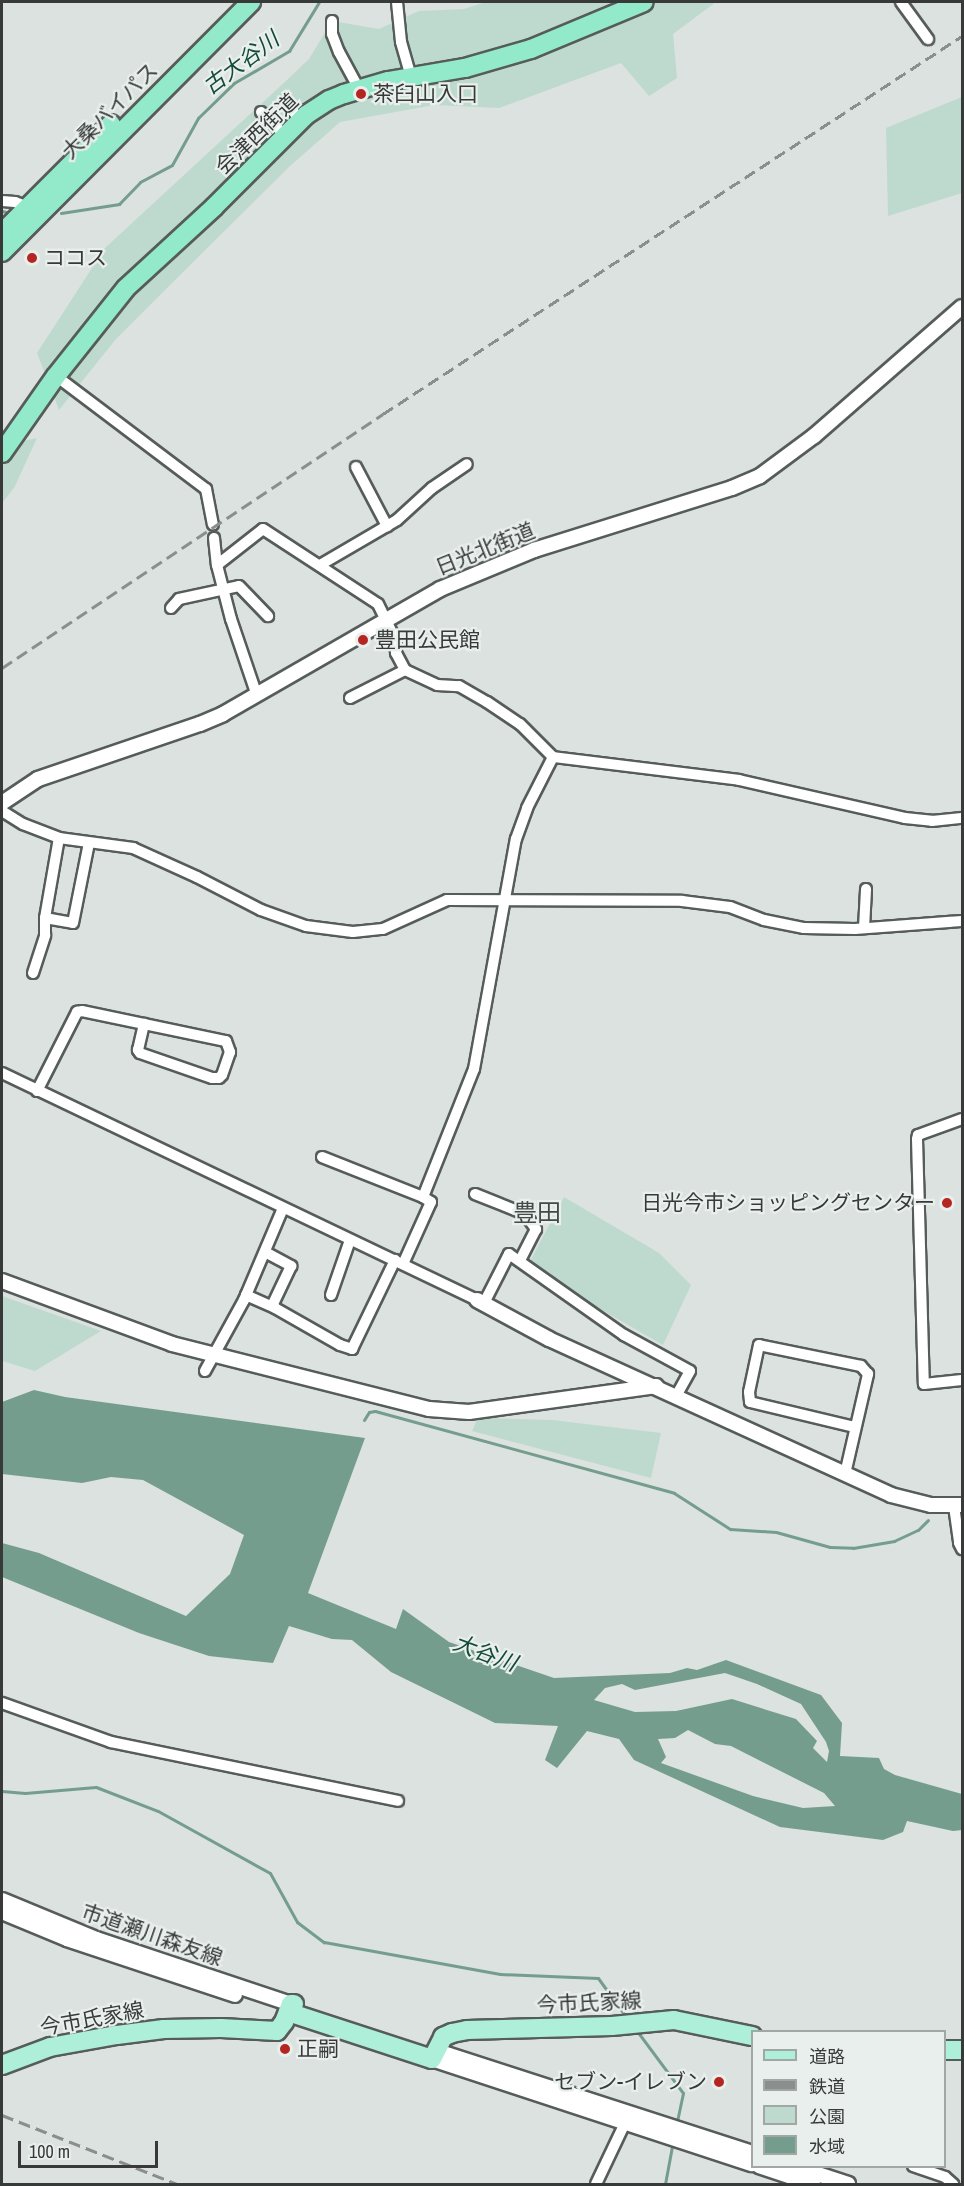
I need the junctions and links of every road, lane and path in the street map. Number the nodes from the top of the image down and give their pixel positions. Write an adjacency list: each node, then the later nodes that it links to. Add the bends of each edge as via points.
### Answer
1 (234, 2): 16 (highway, 大桑バイパス)
2 (251, 2): 16 (highway, 大桑バイパス)
3 (397, 2): 9 (street, via 400,42)
4 (644, 2): 6 (highway, 会津西街道)
5 (904, 2): 8 (street)
6 (620, 6): 9 (highway, 会津西街道, via 531,49 465,68)
7 (332, 21): 10 (street, via 339,52)
8 (928, 39)
9 (411, 77): 10 (highway, 会津西街道)
10 (359, 89): 13 (highway, 会津西街道, via 329,100)
11 (287, 102): 13 (street)
12 (261, 112): 14 (street)
13 (300, 121): 14 (highway, 会津西街道)
14 (285, 135): 20 (highway, 会津西街道, via 126,288)
15 (2, 201): 16 (street)
16 (34, 210): 17 (highway, 大桑バイパス); 18 (highway, 大桑バイパス)
17 (2, 233)
18 (2, 252)
19 (963, 307): 32 (street, 日光北街道, via 814,436 760,476 534,550 440,589)
20 (56, 376): 21 (highway, 会津西街道); 24 (street, via 206,489)
21 (2, 453)
22 (466, 464): 25 (street)
23 (356, 467): 25 (street)
24 (213, 524)
25 (387, 526): 28 (street)
26 (214, 538): 27 (street)
27 (217, 565): 28 (street, via 263,529); 29 (street)
28 (320, 565): 32 (street, via 378,604)
29 (224, 589): 30 (street, via 179,599); 31 (street, via 239,586); 34 (street)
30 (171, 608)
31 (268, 616)
32 (386, 619): 33 (street); 34 (street, 日光北街道)
33 (405, 670): 35 (street); 36 (street, via 436,685 459,686 487,702 520,724)
34 (256, 696): 37 (street, 日光北街道, via 200,724 38,779)
35 (350, 698)
36 (553, 757): 39 (street, via 739,780 905,818); 43 (street, via 521,823)
37 (2, 803)
38 (2, 811): 40 (street)
39 (963, 818)
40 (59, 838): 41 (street); 44 (street)
41 (89, 843): 43 (street, via 133,849 261,910 306,926 353,932 382,929 447,900); 44 (street, via 73,922)
42 (866, 890): 46 (street)
43 (507, 901): 46 (street, via 682,901 730,907 764,920 804,928); 54 (street, via 474,1069)
44 (45, 918): 47 (street, via 45,935)
45 (963, 921): 46 (street)
46 (864, 928)
47 (33, 973)
48 (144, 1024): 48 (street, via 226,1041 230,1048 222,1075 212,1077 140,1053); 50 (street, via 77,1012)
49 (2, 1073): 50 (street)
50 (38, 1091): 55 (street)
51 (963, 1119): 67 (street, via 918,1135 917,1139 924,1384)
52 (322, 1157): 54 (street)
53 (475, 1194): 58 (street, via 525,1214 537,1229)
54 (423, 1197): 59 (street, via 431,1202)
55 (283, 1208): 56 (street); 57 (street)
56 (350, 1240): 59 (street); 62 (street)
57 (265, 1252): 61 (street); 64 (street, via 291,1266)
58 (520, 1261): 63 (street, via 509,1254); 69 (street, via 624,1335 690,1371)
59 (399, 1262): 63 (street); 64 (street, via 352,1349)
60 (2, 1281): 65 (street, via 104,1321)
61 (246, 1295): 64 (street); 65 (street)
62 (331, 1295)
63 (480, 1302): 68 (street, via 549,1339)
64 (272, 1306)
65 (214, 1355): 66 (street); 68 (street, via 448,1411 510,1408)
66 (205, 1371)
67 (963, 1380)
68 (656, 1386): 69 (street)
69 (676, 1396): 71 (street)
70 (854, 1427): 70 (street, via 868,1374 861,1366 759,1346 750,1402); 71 (street)
71 (845, 1474): 72 (street, via 909,1501)
72 (958, 1505): 73 (street, via 959,1543)
73 (963, 1549)
74 (2, 1703): 75 (street, via 111,1742)
75 (398, 1801)
76 (2, 1900): 78 (street, 市道瀬川森友線, via 96,1939)
77 (2, 1912): 78 (street, 市道瀬川森友線, via 96,1950)
78 (290, 2008): 82 (main road); 83 (main road, 今市氏家線, via 277,2031 221,2028 117,2035 50,2047)
79 (751, 2036): 82 (main road, 今市氏家線, via 674,2020 612,2026 467,2030 443,2037)
80 (946, 2050): 81 (main road)
81 (963, 2050)
82 (434, 2055): 84 (street); 85 (street)
83 (2, 2065)
84 (626, 2123): 86 (street); 90 (street)
85 (751, 2152)
86 (751, 2163)
87 (765, 2168): 91 (street)
88 (799, 2168): 92 (street)
89 (919, 2168): 93 (street, via 945,2176)
90 (596, 2184)
91 (813, 2184)
92 (848, 2184)
93 (953, 2184)

